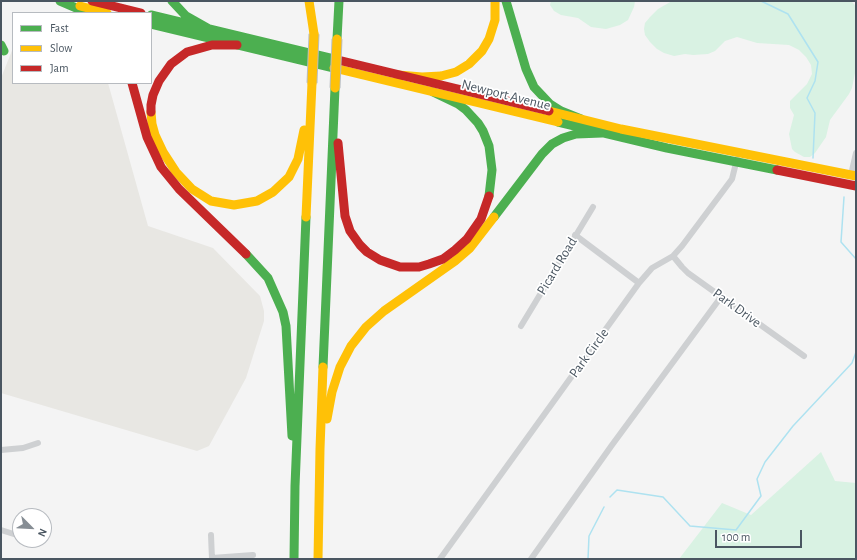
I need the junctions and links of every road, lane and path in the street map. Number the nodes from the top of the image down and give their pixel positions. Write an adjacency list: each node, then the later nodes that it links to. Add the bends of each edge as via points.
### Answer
1 (59, 1): 10 (main road); 11 (main road)
2 (92, 1): 12 (main road)
3 (172, 1): 16 (main road, via 186,16)
4 (309, 1): 17 (main road)
5 (315, 1): 17 (main road)
6 (339, 1): 14 (main road)
7 (342, 1): 14 (main road)
8 (495, 1): 19 (main road, via 495,20 489,39 479,55 469,64 456,72 441,76)
9 (506, 1): 24 (main road, via 526,69 534,87 550,104)
10 (86, 12)
11 (103, 12)
12 (137, 12)
13 (152, 15): 16 (main road, Newport Avenue)
14 (338, 18): 23 (main road, bridge)
15 (152, 24): 18 (main road, Newport Avenue)
16 (209, 30): 19 (main road, Newport Avenue)
17 (314, 34): 22 (main road, bridge)
18 (237, 45): 21 (main road, Newport Avenue); 22 (main road, via 207,46 192,50 167,68 155,90 151,109 155,135 172,168 192,189 211,201 234,205 257,201 273,192 289,177 296,163)
19 (398, 75): 24 (main road, Newport Avenue)
20 (132, 84): 41 (main road, via 147,136 161,167 179,189 254,260 268,278 279,299 288,342 290,420)
21 (433, 92): 23 (main road, via 462,107 481,127 490,151 492,182 485,210 470,236 447,256 420,267 400,267 380,260 363,248 350,231 343,207); 25 (main road, Newport Avenue)
22 (311, 106): 41 (main road)
23 (334, 108): 40 (main road)
24 (581, 119): 26 (main road, Newport Avenue)
25 (602, 133): 28 (main road, Newport Avenue); 40 (main road, via 576,134 552,144 470,248 384,311 362,331 348,351 336,379)
26 (738, 152): 28 (street, Park Circle); 29 (main road, Newport Avenue)
27 (856, 152): 29 (street)
28 (736, 163): 30 (main road, Newport Avenue); 33 (street, Park Circle, via 729,183)
29 (854, 176)
30 (856, 186)
31 (593, 207): 32 (street, Picard Road)
32 (575, 235): 34 (street); 36 (street, Picard Road)
33 (673, 256): 34 (street, Park Circle, via 652,268); 35 (street, Park Drive, via 688,273)
34 (639, 283): 49 (street, Park Circle)
35 (721, 297): 37 (street, Park Drive); 50 (street)
36 (521, 326)
37 (804, 356)
38 (38, 443): 39 (street, via 23,448)
39 (1, 450)
40 (320, 457): 48 (main road)
41 (296, 472): 47 (main road)
42 (1, 530): 43 (street)
43 (12, 533)
44 (211, 535): 46 (street)
45 (253, 555): 46 (street)
46 (212, 559)
47 (294, 559)
48 (318, 559)
49 (440, 559)
50 (531, 559)

